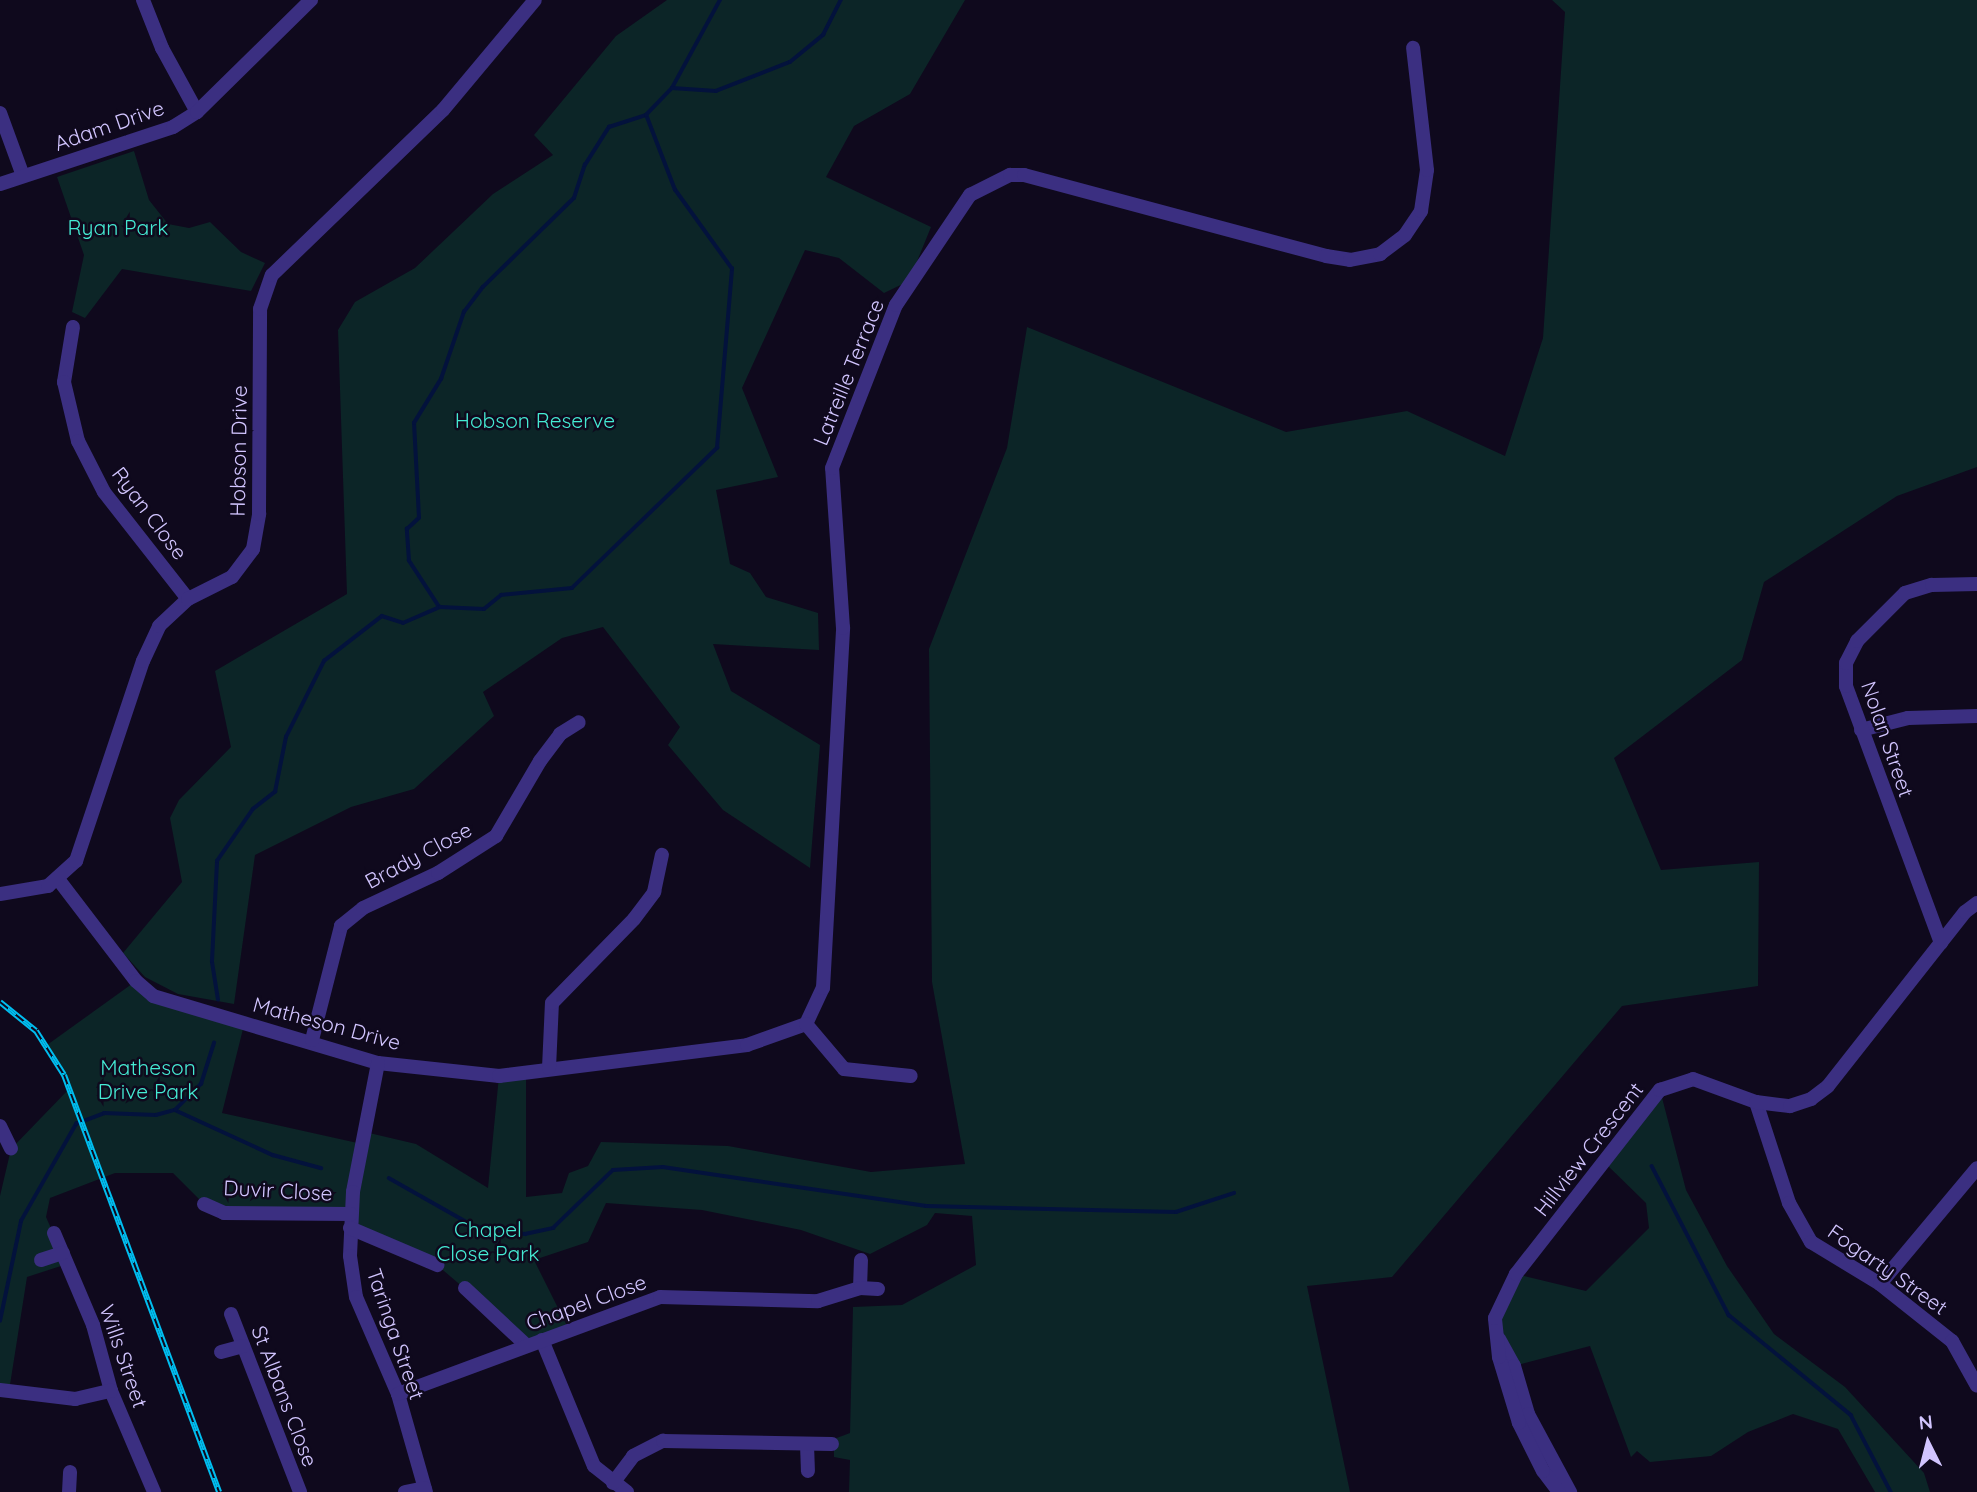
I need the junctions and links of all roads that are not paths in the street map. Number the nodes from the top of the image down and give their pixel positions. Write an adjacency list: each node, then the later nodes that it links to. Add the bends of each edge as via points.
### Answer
1 (143, 0): 5 (street, via 162,48)
2 (311, 0): 5 (street, Adam Drive)
3 (535, 0): 11 (street, Hobson Drive, via 443,110 272,275 260,309 256,540 241,569)
4 (1413, 48): 20 (street, Latreille Terrace, via 1427,170 1421,211 1405,235 1380,254 1350,260 1326,256 1010,175 970,195 896,304 832,468 843,628 823,988)
5 (197, 112): 7 (street, Adam Drive, via 173,127)
6 (0, 113): 7 (street)
7 (23, 176): 8 (street, Adam Drive)
8 (0, 184)
9 (73, 327): 11 (street, Ryan Close, via 64,382 78,441 104,492)
10 (1977, 584): 14 (street, Nolan Street, via 1932,586 1905,593 1857,641 1845,675)
11 (188, 599): 16 (street, Hobson Drive, via 163,621 149,643 91,828 76,862)
12 (1977, 716): 14 (street, via 1908,718)
13 (579, 723): 21 (street, Brady Close, via 560,734 540,761 496,836 438,873 363,908 341,926)
14 (1861, 730): 19 (street, Nolan Street)
15 (662, 855): 23 (street, via 654,892 634,919 552,1003)
16 (58, 879): 17 (street, Hobson Drive, via 28,892); 21 (street, Matheson Drive, via 136,981 153,996)
17 (0, 894)
18 (1977, 903): 19 (street, Hillview Crescent)
19 (1941, 943): 25 (street, Hillview Crescent, via 1828,1086 1790,1106)
20 (806, 1024): 23 (street, Matheson Drive, via 747,1045); 24 (street, via 844,1069)
21 (312, 1040): 22 (street, Matheson Drive)
22 (378, 1063): 23 (street, Matheson Drive, via 499,1076); 30 (street, Taringa Street)
23 (549, 1068)
24 (911, 1076)
25 (1756, 1102): 36 (street, Fogarty Street, via 1789,1203 1811,1242); 41 (street, Hillview Crescent, via 1693,1079 1660,1090 1516,1274 1495,1318)
26 (0, 1126): 27 (street)
27 (11, 1149)
28 (1977, 1168): 36 (street)
29 (204, 1204): 30 (street, Duvir Close, via 224,1213)
30 (351, 1221): 35 (street); 49 (street, Taringa Street, via 356,1297)
31 (54, 1233): 32 (street, Wills Street)
32 (63, 1253): 33 (street); 48 (street, Wills Street, via 93,1325)
33 (41, 1260)
34 (861, 1260): 38 (street)
35 (437, 1265)
36 (1880, 1284): 46 (street, Fogarty Street, via 1952,1341)
37 (465, 1288): 43 (street)
38 (860, 1288): 39 (street, Chapel Close); 42 (street, Chapel Close, via 818,1301 660,1297)
39 (878, 1289)
40 (232, 1314): 44 (street, St Albans Close)
41 (1497, 1337): 61 (street, Hillview Crescent, via 1519,1423); 62 (street, via 1514,1366 1528,1415)
42 (542, 1340): 43 (street, Chapel Close); 54 (street, via 585,1451)
43 (526, 1345): 49 (street, Chapel Close)
44 (243, 1346): 45 (street); 58 (street, St Albans Close)
45 (221, 1352)
46 (1977, 1385)
47 (0, 1390): 48 (street, via 75,1399)
48 (111, 1391): 57 (street, Wills Street)
49 (398, 1394): 55 (street, Taringa Street)
50 (807, 1444): 51 (street); 52 (street); 54 (street, via 663,1441 633,1456)
51 (832, 1444)
52 (808, 1471)
53 (70, 1472): 56 (street)
54 (613, 1483): 60 (street)
55 (426, 1490): 59 (street)
56 (69, 1492)
57 (154, 1492)
58 (300, 1492)
59 (405, 1492)
60 (627, 1492)
61 (1559, 1492)
62 (1570, 1492)

